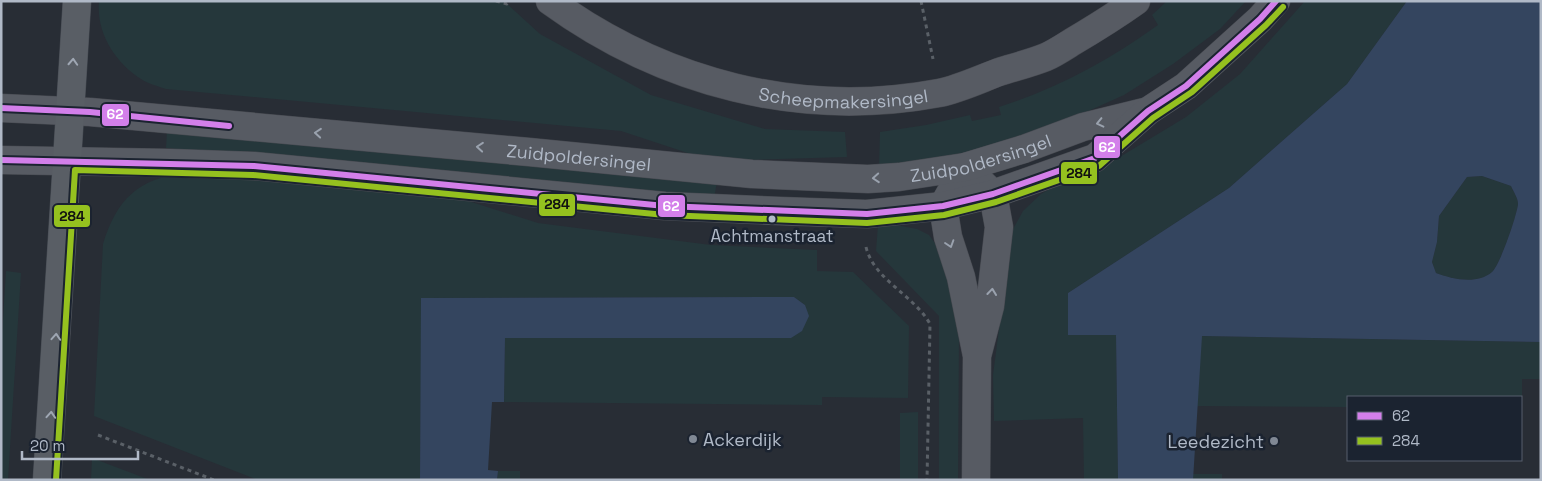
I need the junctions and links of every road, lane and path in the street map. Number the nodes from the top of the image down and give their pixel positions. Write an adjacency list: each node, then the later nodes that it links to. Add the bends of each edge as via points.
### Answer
1 (77, 1): 10 (main road, one-way to 1)
2 (496, 1): 3 (path, via 507,4)
3 (510, 1)
4 (550, 1): 8 (street, Scheepmakersingel, via 572,18 640,55 699,79 750,92 804,100 872,101)
5 (921, 1): 8 (path)
6 (1136, 1): 8 (street, Scheepmakersingel, via 1047,57)
7 (1276, 1): 11 (street, Zuidpoldersingel, via 1254,26 1186,86)
8 (940, 92)
9 (1, 108): 10 (street, Zuidpoldersingel)
10 (71, 111): 13 (main road); 14 (street, Zuidpoldersingel, one-way to 10, via 868,179 761,175)
11 (1148, 111): 14 (street, Zuidpoldersingel, one-way to 14, via 1083,127); 15 (street, Zuidpoldersingel, via 1095,158)
12 (1, 160): 13 (street, Zuidpoldersingel)
13 (67, 162): 17 (street, Zuidpoldersingel, via 254,166 665,206); 20 (main road, one-way to 13)
14 (965, 167): 15 (street); 16 (street)
15 (993, 194): 16 (street, Zuidpoldersingel); 18 (street, one-way to 15, via 990,306 998,227)
16 (943, 206): 17 (street, Zuidpoldersingel); 18 (street, one-way to 18)
17 (867, 214): 22 (path, via 865,245 869,258 930,324)
18 (978, 356): 23 (street)
19 (98, 434): 21 (path)
20 (47, 480)
21 (214, 480)
22 (927, 480)
23 (976, 480)

